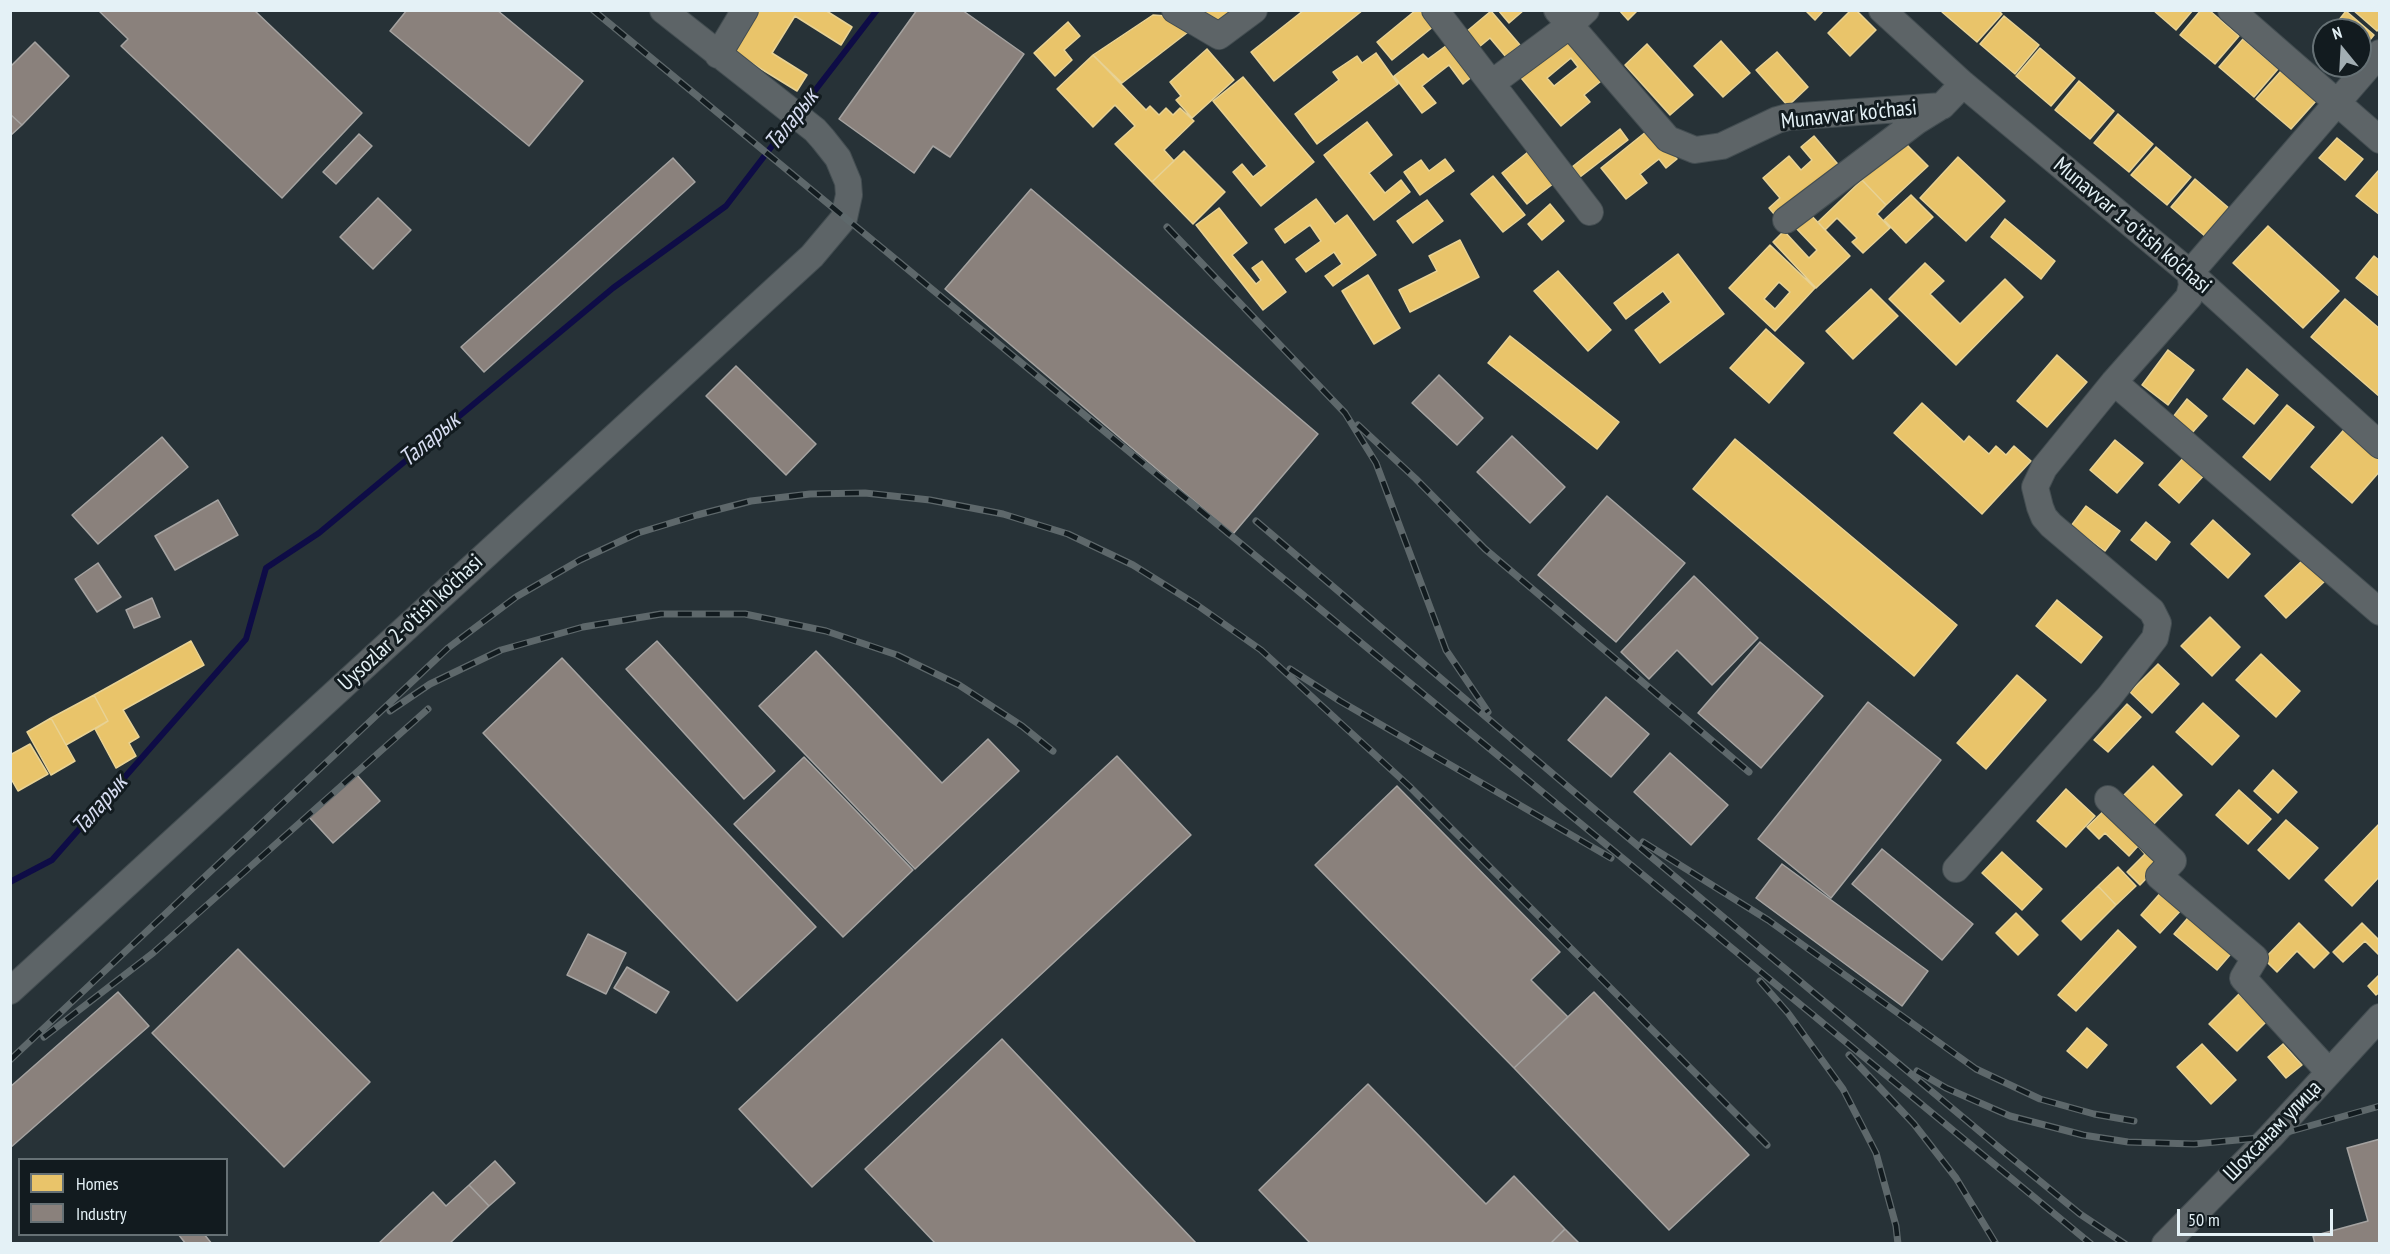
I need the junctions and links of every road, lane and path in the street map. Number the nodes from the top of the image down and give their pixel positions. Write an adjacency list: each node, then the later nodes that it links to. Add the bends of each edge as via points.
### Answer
1 (663, 10): 10 (street, Uysozlar 2-o'tish ko'chasi)
2 (745, 10): 10 (street)
3 (1176, 10): 4 (street, via 1219,36)
4 (1254, 10)
5 (1435, 10): 11 (street)
6 (1882, 10): 12 (street, Munavvar 1-o'tish ko'chasi)
7 (2231, 10): 13 (street)
8 (1571, 15): 11 (street, Munavvar ko'chasi); 14 (street, Munavvar ko'chasi, via 1668,138 1695,150 1722,146 1788,117)
9 (2379, 53): 13 (street)
10 (718, 55): 24 (street, Uysozlar 2-o'tish ko'chasi, via 815,130 838,158 849,195 844,218 812,256)
11 (1492, 83): 16 (street)
12 (1963, 84): 14 (street, Munavvar ko'chasi); 18 (street, Munavvar 1-o'tish ko'chasi)
13 (2337, 103): 15 (street); 18 (street)
14 (1942, 106): 17 (street)
15 (2379, 140)
16 (1590, 212)
17 (1786, 219)
18 (2190, 273): 19 (street, via 2189,297); 20 (street, Munavvar 1-o'tish ko'chasi)
19 (2114, 382): 21 (street); 23 (street, via 2044,468 2035,487 2044,517 2051,525 2152,611 2158,623 2156,638 2109,697)
20 (2379, 445)
21 (2379, 612)
22 (2108, 799): 26 (street, via 2174,861 2159,876 2255,958 2243,978)
23 (1956, 869)
24 (10, 991)
25 (2379, 1017): 26 (street, Шохсанам улица)
26 (2329, 1072): 27 (street, Шохсанам улица)
27 (2165, 1244)

